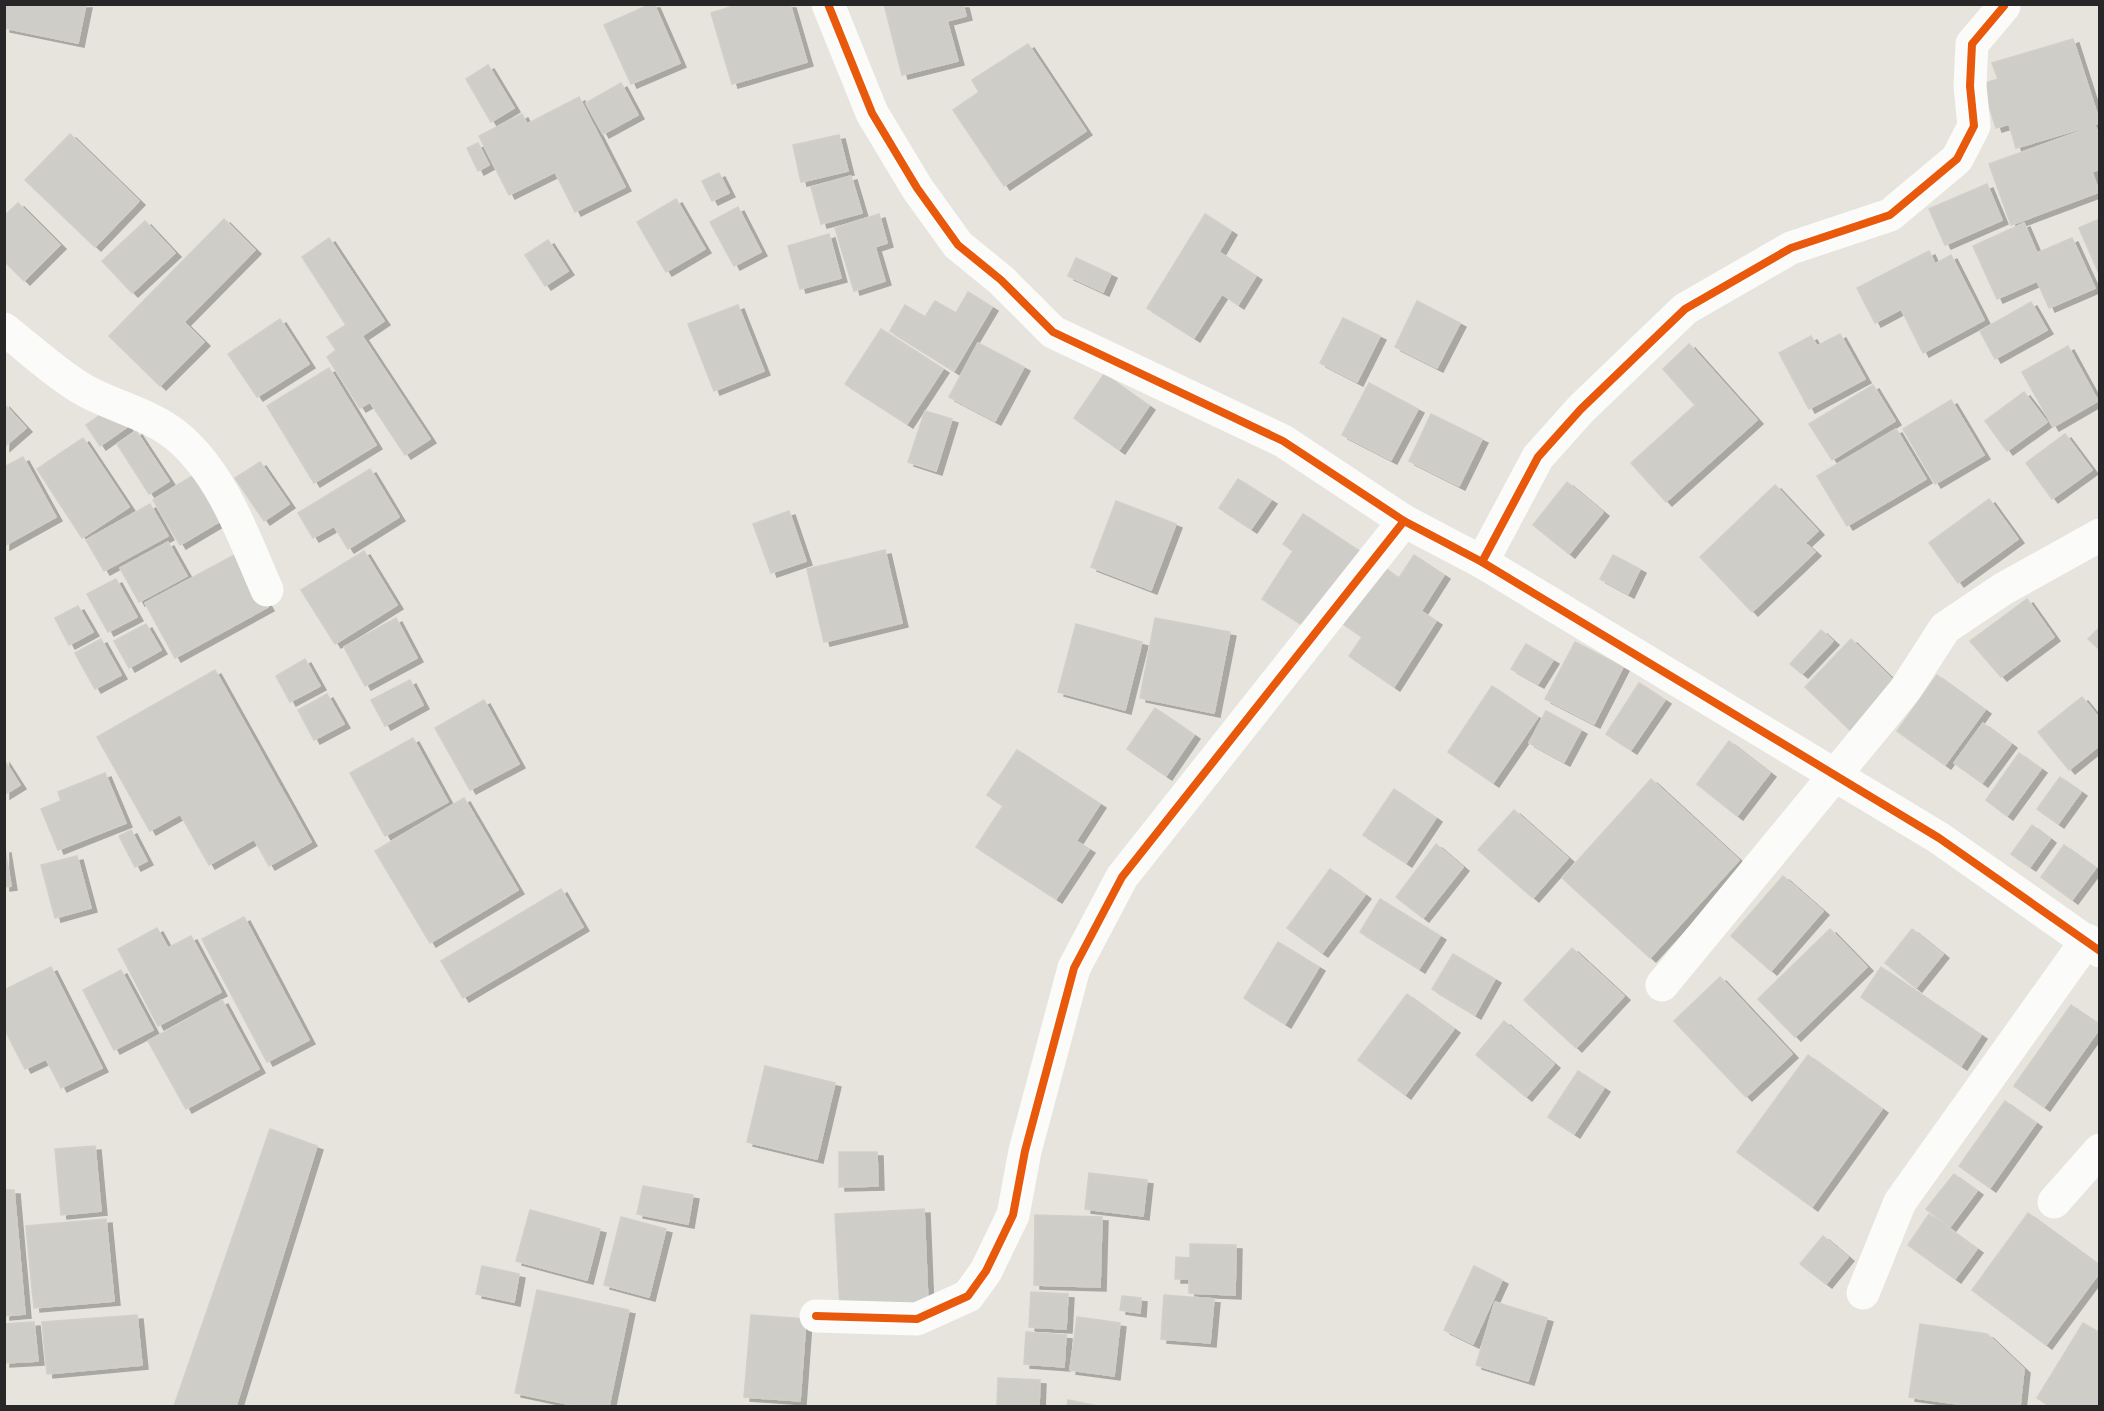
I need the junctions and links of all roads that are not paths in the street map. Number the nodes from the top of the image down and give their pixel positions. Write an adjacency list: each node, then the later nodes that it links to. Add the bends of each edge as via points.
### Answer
1 (828, 4): 4 (street, via 872,113 917,189 958,245 1001,280 1053,332 1283,441)
2 (2004, 6): 6 (street, via 1972,44 1970,86 1974,126 1957,159 1890,215 1791,248 1685,309 1581,409 1538,457)
3 (4, 328): 7 (street, via 84,390 138,413 177,436 203,464 233,514)
4 (1404, 521): 6 (street); 14 (street, via 1122,877 1074,968 1025,1151 1013,1215 986,1271 968,1296 917,1319)
5 (2100, 535): 8 (street, via 2003,589 1945,628 1905,690)
6 (1482, 562): 8 (street)
7 (267, 590)
8 (1834, 776): 9 (street, via 1939,838); 10 (street)
9 (2093, 946): 13 (street, via 1900,1202)
10 (1662, 985)
11 (2100, 1150): 12 (street)
12 (2054, 1202)
13 (1863, 1293)
14 (816, 1316)

